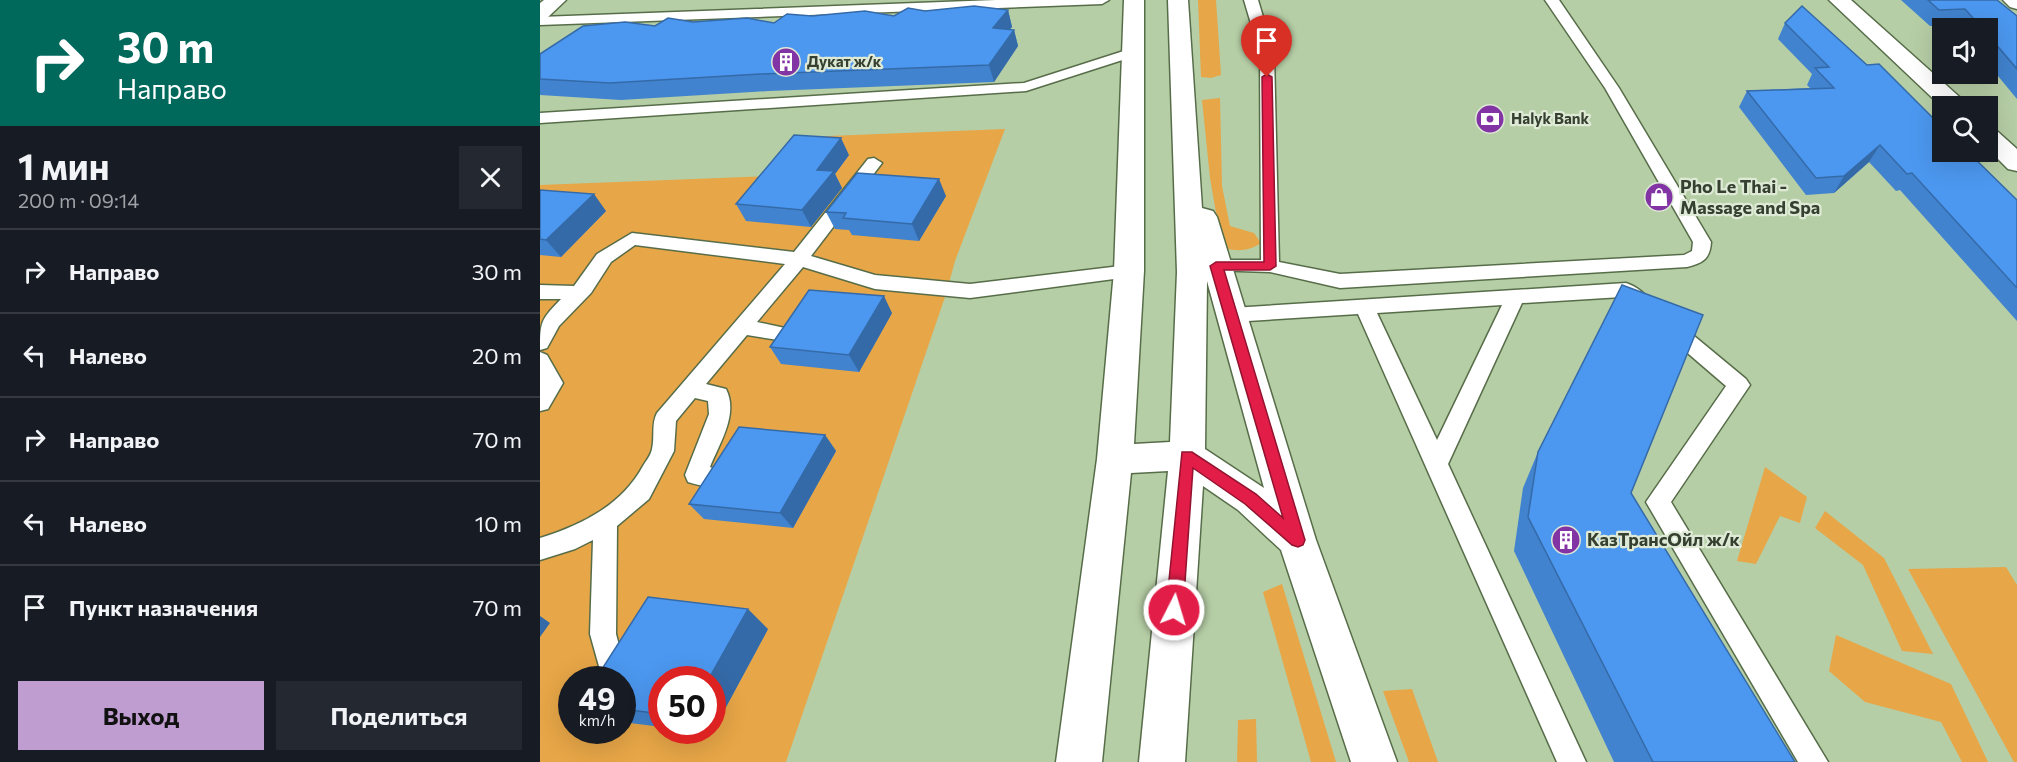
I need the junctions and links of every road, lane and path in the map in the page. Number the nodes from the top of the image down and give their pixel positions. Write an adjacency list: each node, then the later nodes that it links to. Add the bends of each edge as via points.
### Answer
1 (556, 0): 10 (main road)
2 (1102, 0): 11 (lane)
3 (1134, 0): 12 (main road)
4 (1178, 0): 16 (main road)
5 (1251, 0): 21 (lane, via 1267,54)
6 (1552, 0): 21 (lane, via 1630,119 1702,242 1701,254 1688,261 1340,281)
7 (1839, 0): 13 (main road)
8 (2013, 0): 9 (main road)
9 (2017, 3)
10 (540, 14)
11 (540, 21)
12 (1133, 52): 14 (lane, via 1026,87); 22 (main road)
13 (1944, 96)
14 (540, 118)
15 (1998, 145): 18 (main road)
16 (1186, 155): 20 (main road); 34 (main road, via 1192,272)
17 (874, 163): 19 (lane)
18 (2017, 163)
19 (799, 259): 22 (lane, via 875,282 970,291); 24 (lane, via 632,238 604,258); 28 (lane)
20 (1216, 266): 21 (lane); 27 (main road)
21 (1270, 266)
22 (1130, 271): 35 (main road)
23 (540, 292): 24 (lane)
24 (578, 293): 30 (lane, via 552,321)
25 (1515, 297): 26 (lane); 36 (lane); 46 (lane, via 1626,290 1739,386 1658,502)
26 (1365, 307): 27 (lane); 36 (lane)
27 (1232, 315): 39 (main road)
28 (742, 327): 29 (lane); 32 (lane)
29 (778, 333)
30 (540, 343)
31 (540, 360): 33 (lane, via 552,383)
32 (690, 389): 37 (lane, via 718,395 720,414 696,475); 38 (lane, via 665,419 663,451 641,492)
33 (540, 403)
34 (1187, 456): 35 (main road); 39 (main road, via 1251,499); 43 (main road)
35 (1114, 459): 42 (main road)
36 (1436, 466): 45 (lane)
37 (710, 477)
38 (605, 522): 40 (lane); 41 (lane, via 603,633)
39 (1298, 540): 44 (main road)
40 (540, 549)
41 (611, 666)
42 (1079, 762)
43 (1162, 762)
44 (1374, 762)
45 (1572, 762)
46 (1814, 762)

